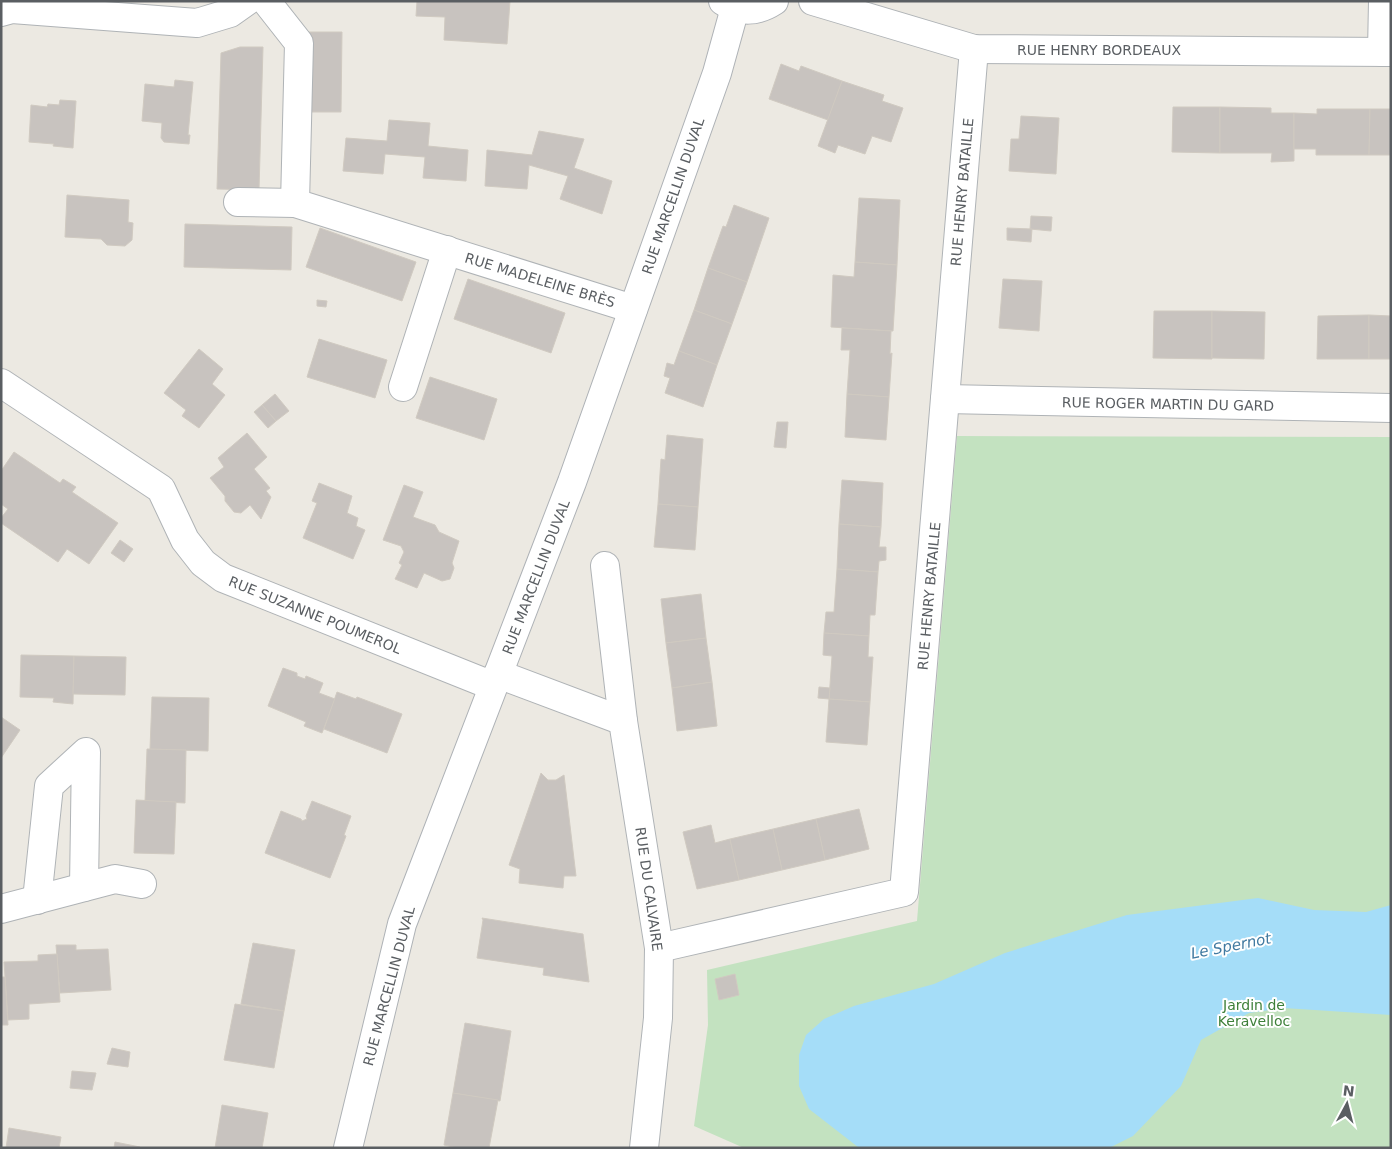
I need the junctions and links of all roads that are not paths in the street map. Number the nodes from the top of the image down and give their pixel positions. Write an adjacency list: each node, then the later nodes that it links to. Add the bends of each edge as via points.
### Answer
1 (246, 1): 7 (street, via 230,13 197,23 12,9)
2 (266, 1): 11 (street, via 298,43)
3 (774, 1): 6 (street, via 761,9 748,11)
4 (813, 1): 8 (street, RUE HENRY BORDEAUX)
5 (1383, 1): 9 (street)
6 (729, 5): 13 (street, RUE MARCELLIN DUVAL, via 717,73)
7 (1, 12)
8 (974, 49): 9 (street, RUE HENRY BORDEAUX); 16 (street, RUE HENRY BATAILLE)
9 (1387, 52)
10 (238, 202): 11 (street, RUE MADELEINE BRÈS)
11 (295, 203): 12 (street, RUE MADELEINE BRÈS)
12 (447, 250): 13 (street, RUE MADELEINE BRÈS); 15 (street, RUE MADELEINE BRÈS)
13 (633, 309): 19 (street, RUE MARCELLIN DUVAL, via 572,482)
14 (1, 383): 19 (street, RUE SUZANNE POUMEROL, via 162,490 185,540 203,563 223,578)
15 (403, 387)
16 (945, 399): 17 (street, RUE ROGER MARTIN DU GARD); 25 (street, RUE HENRY BATAILLE, via 904,892)
17 (1391, 408)
18 (605, 566): 20 (street, RUE DU CALVAIRE)
19 (495, 680): 20 (street); 27 (street, RUE MARCELLIN DUVAL, via 402,924)
20 (623, 721): 25 (street, RUE DU CALVAIRE)
21 (142, 884): 22 (street, via 115,879)
22 (84, 887): 23 (street); 23 (street, via 86,752 49,786)
23 (37, 900): 24 (street)
24 (1, 909)
25 (659, 948): 26 (street, RUE DU CALVAIRE, via 658,1018)
26 (649, 1146)
27 (348, 1148)

